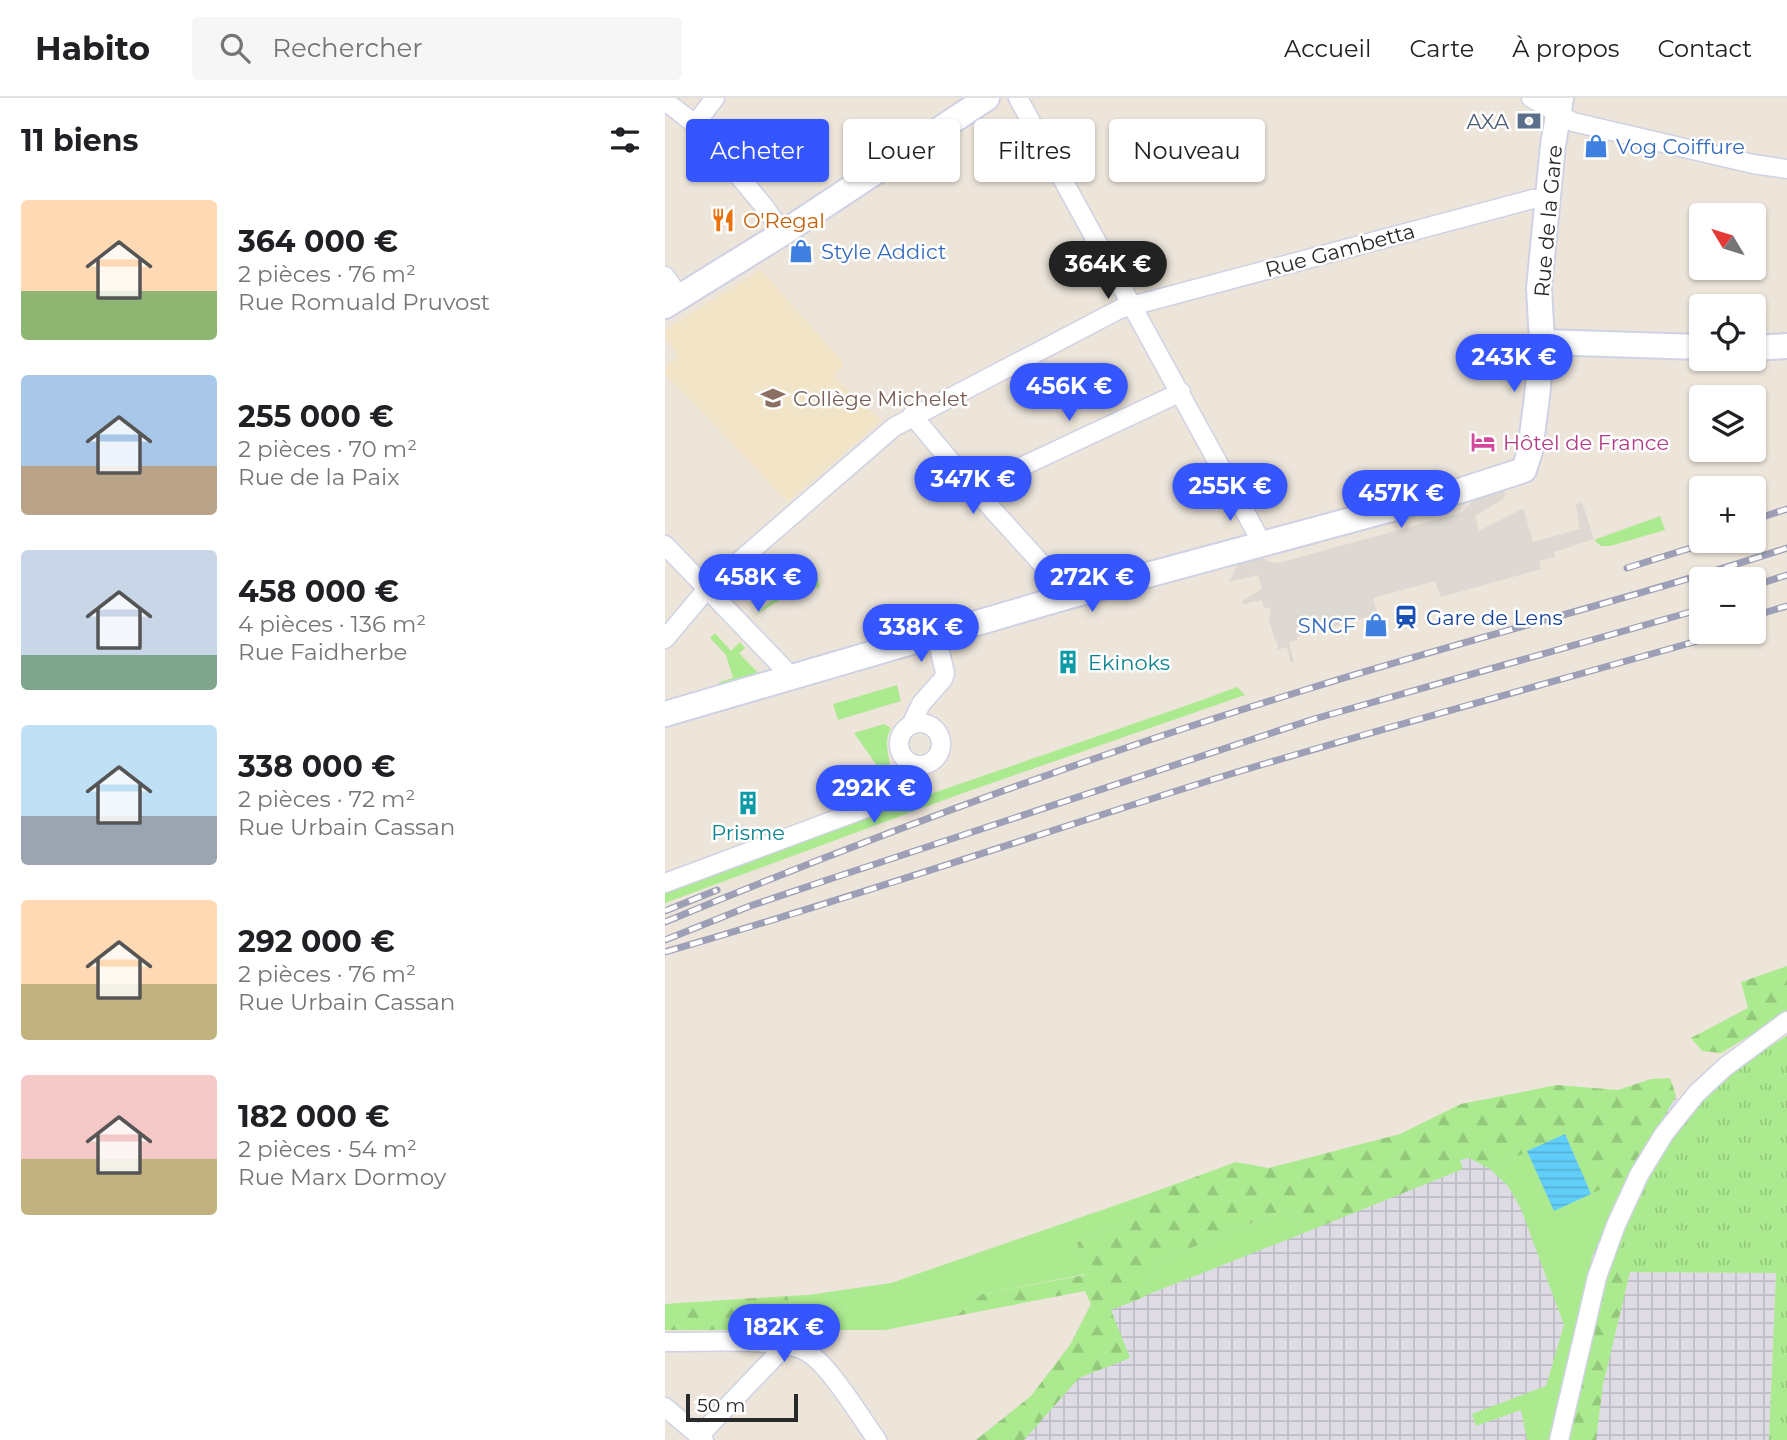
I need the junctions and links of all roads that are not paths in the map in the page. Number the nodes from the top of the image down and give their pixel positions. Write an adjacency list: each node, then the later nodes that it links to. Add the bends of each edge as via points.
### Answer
1 (715, 98): 8 (street)
2 (988, 98): 12 (street)
3 (1018, 98): 15 (street)
4 (1531, 98): 6 (street)
5 (665, 102): 7 (street)
6 (1560, 106): 9 (street, via 1573,122); 11 (street, Rue de la Gare)
7 (688, 119)
8 (699, 119)
9 (1787, 169)
10 (744, 182): 12 (street)
11 (1548, 200): 15 (street, Rue Gambetta, via 1533,199); 16 (street, Rue de la Gare, via 1539,288)
12 (783, 233): 14 (street)
13 (665, 276): 14 (street)
14 (673, 302)
15 (1132, 305): 20 (street); 21 (street, Rue Gambetta)
16 (1542, 342): 18 (street); 23 (street, Rue de la Gare, via 1532,437 1520,479)
17 (1787, 346): 19 (street)
18 (1689, 347)
19 (1766, 347)
20 (1181, 392): 22 (street); 23 (street)
21 (912, 415): 22 (street); 25 (street, Rue Gambetta)
22 (974, 489): 26 (street, via 1059,583)
23 (1262, 543): 26 (street)
24 (665, 545): 25 (street)
25 (707, 589): 28 (street, Rue Gambetta); 29 (street)
26 (1066, 597): 27 (street)
27 (936, 635): 29 (street); 31 (street, via 945,673)
28 (665, 639)
29 (791, 677): 30 (street)
30 (665, 714)
31 (911, 725): 32 (street, via 898,745); 32 (street, via 931,726 941,742 939,754 931,762)
32 (911, 764): 33 (street, via 893,790 872,806)
33 (665, 883)
34 (1787, 1021): 40 (street, via 1696,1094 1639,1175 1598,1277)
35 (665, 1342): 36 (street)
36 (786, 1345): 38 (street); 39 (street, via 808,1352 823,1364)
37 (665, 1407): 38 (street)
38 (702, 1438)
39 (877, 1440)
40 (1559, 1440)

